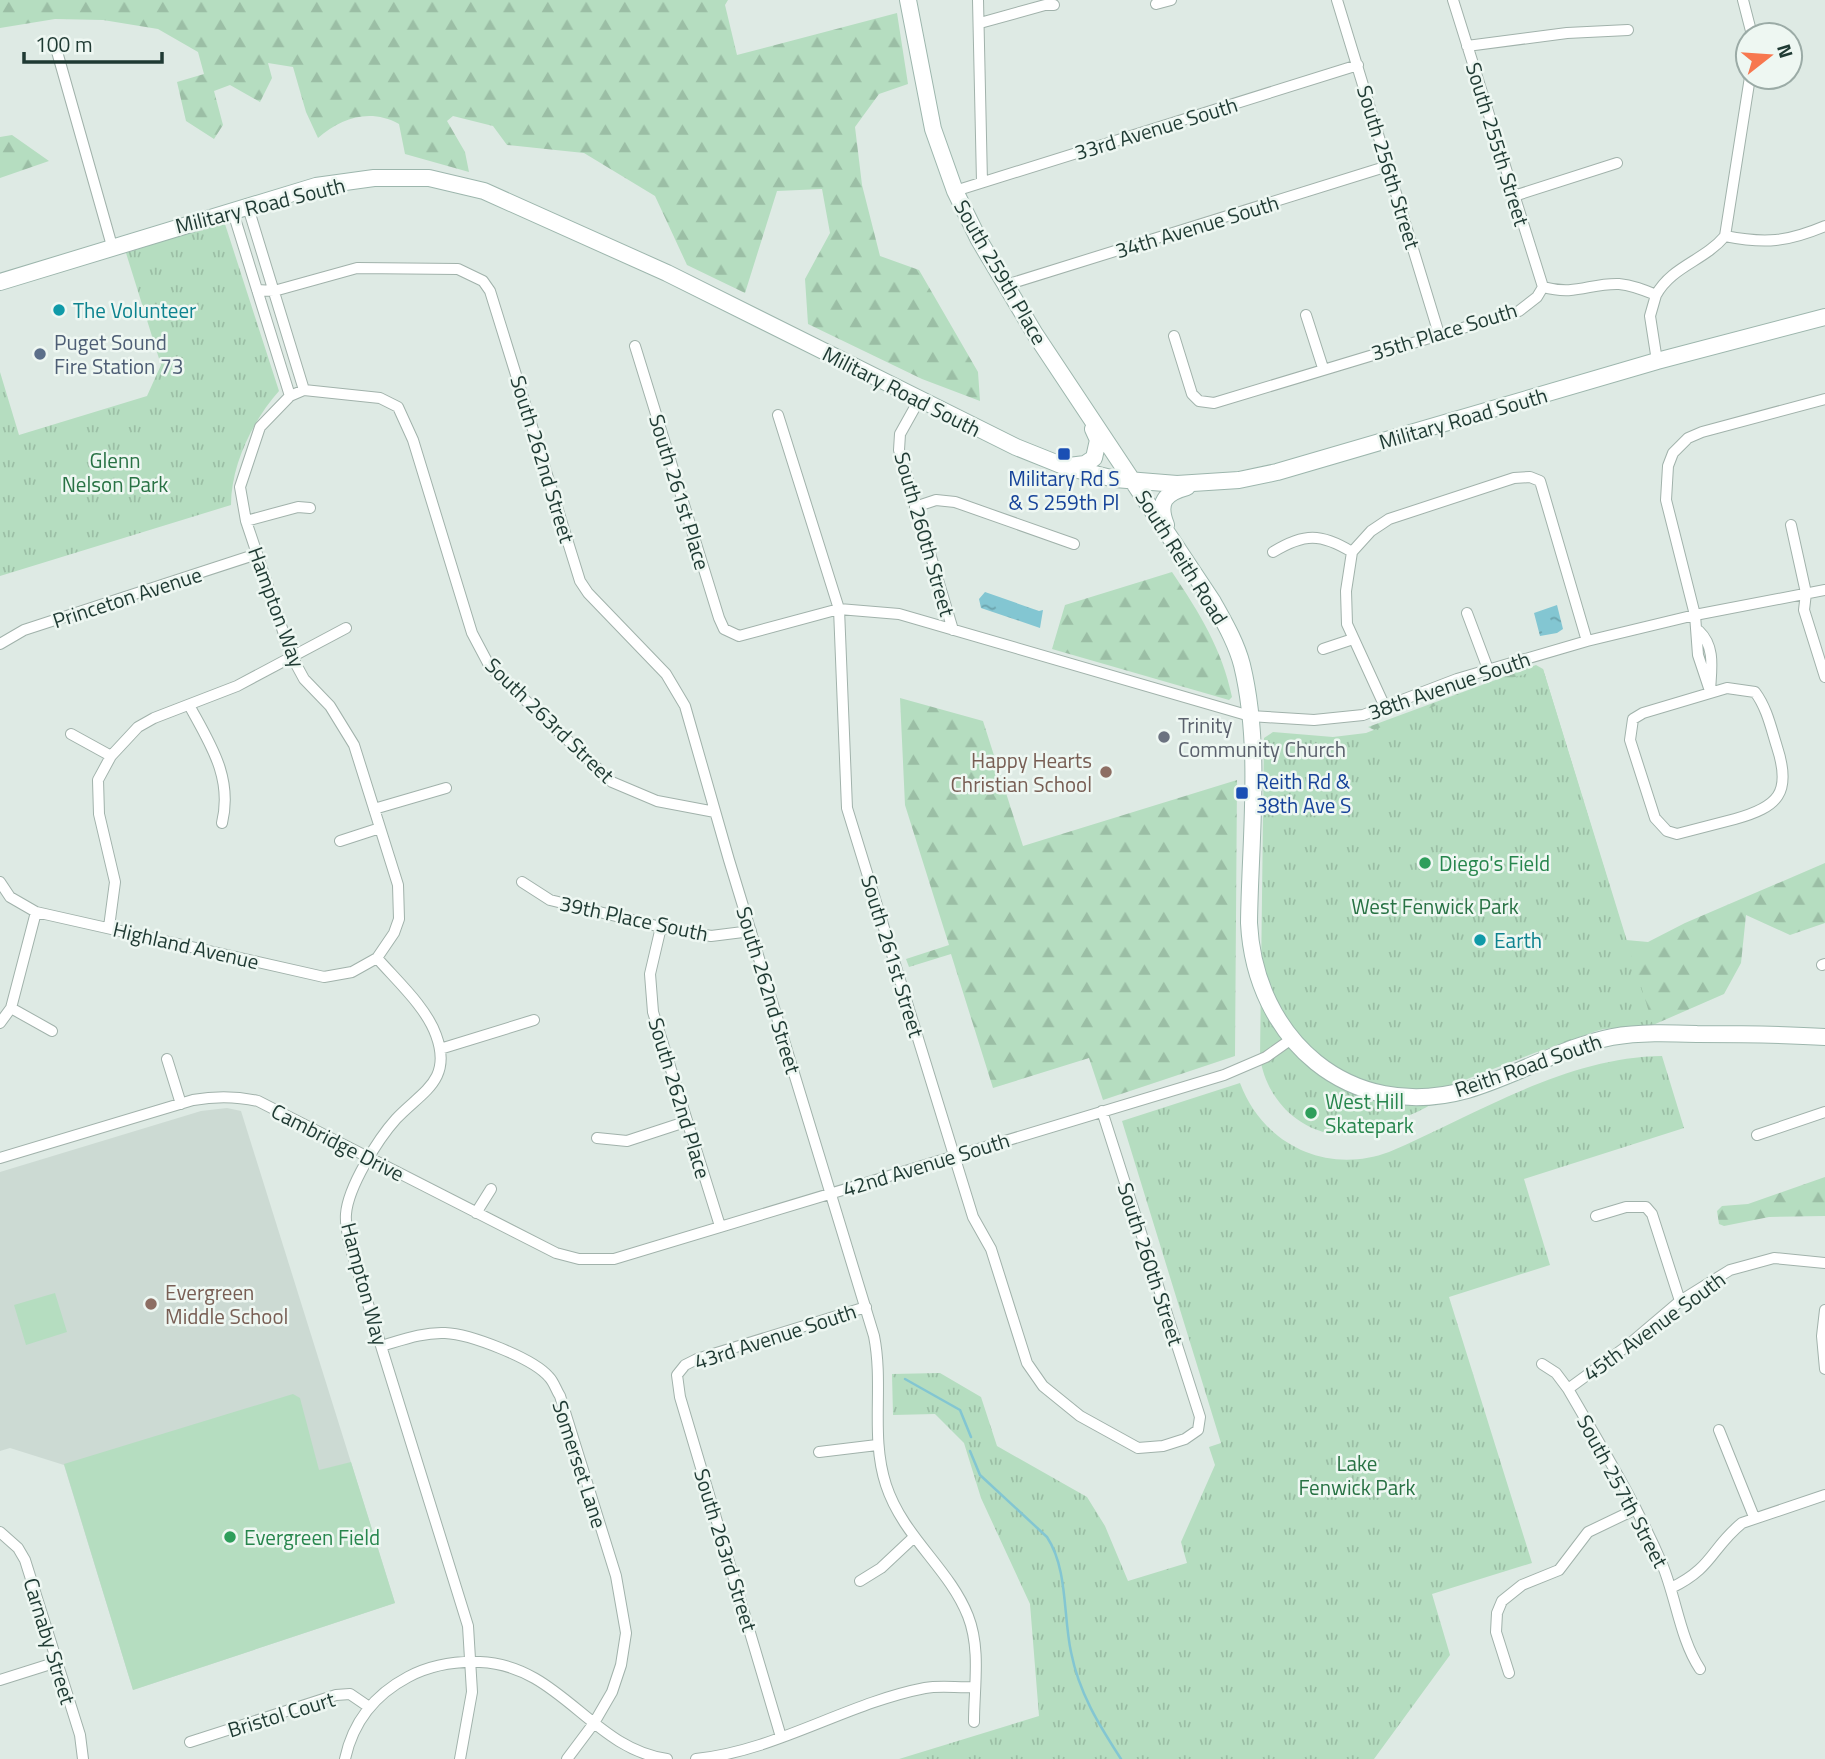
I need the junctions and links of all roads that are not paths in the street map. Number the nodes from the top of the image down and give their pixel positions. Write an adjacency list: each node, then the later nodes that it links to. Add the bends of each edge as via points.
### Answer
1 (908, 0): 19 (main road, South 259th Place, via 933,129)
2 (978, 0): 10 (street)
3 (1171, 0): 7 (street)
4 (1337, 0): 14 (street, South 256th Street)
5 (1453, 0): 13 (street, South 255th Street)
6 (1743, 0): 9 (street)
7 (1156, 4)
8 (1054, 5): 10 (street)
9 (1748, 21)
10 (980, 23): 18 (street)
11 (1628, 30): 13 (street)
12 (54, 41): 24 (street)
13 (1467, 46): 20 (street, South 255th Street)
14 (1358, 65): 17 (street, South 256th Street); 18 (street, 33rd Avenue South)
15 (1748, 91): 23 (street)
16 (1618, 163): 20 (street)
17 (1388, 166): 26 (street, 34th Avenue South); 33 (street, South 256th Street)
18 (982, 182): 19 (street, 33rd Avenue South)
19 (955, 191): 26 (main road, South 259th Place)
20 (1514, 196): 27 (street, South 255th Street)
21 (240, 207): 24 (main road, Military Road South); 28 (street); 29 (street); 41 (main road, Military Road South, via 316,186 374,178 429,178 484,191 667,273)
22 (1825, 226): 23 (street, via 1773,242)
23 (1725, 236): 30 (street, via 1708,253 1665,278)
24 (112, 246): 25 (main road, Military Road South)
25 (0, 282)
26 (1006, 285): 42 (main road, South 259th Place)
27 (1543, 287): 30 (street, via 1564,292 1616,284); 33 (street, 35th Place South, via 1537,298 1519,311)
28 (257, 289): 29 (street); 39 (street)
29 (274, 291): 38 (street); 79 (street, South 262nd Street, via 356,268 458,269 483,281 494,300 580,581 676,688)
30 (1656, 295): 36 (street, via 1650,316)
31 (1306, 315): 37 (street)
32 (1825, 317): 36 (main road, Military Road South)
33 (1439, 334): 37 (street, 35th Place South)
34 (1174, 336): 37 (street, 35th Place South, via 1188,384 1199,401 1213,403)
35 (635, 346): 63 (street, South 261st Place, via 719,618)
36 (1657, 362): 46 (main road, Military Road South, via 1277,472)
37 (1323, 368)
38 (304, 390): 39 (street, Hampton Way); 79 (street, South 263rd Street, via 390,401 403,413 472,633 490,667 612,782 657,801)
39 (290, 396): 49 (street, Hampton Way, via 253,441 240,487)
40 (1825, 399): 60 (street, via 1702,432 1673,453 1666,500)
41 (919, 400): 44 (main road, Military Road South); 47 (street, South 260th Street, via 899,442)
42 (1080, 401): 44 (main road, via 1098,448 1089,462); 45 (main road, South 259th Place)
43 (778, 415): 58 (street, South 261st Street)
44 (1066, 467): 45 (main road, Military Road South)
45 (1134, 481): 46 (main road, Military Road South); 51 (main road, South Reith Road)
46 (1200, 483): 51 (main road, via 1164,499 1161,510)
47 (915, 507): 52 (street, via 936,500 955,502); 62 (street, South 260th Street)
48 (310, 508): 49 (street)
49 (246, 521): 55 (street, Hampton Way)
50 (1791, 525): 57 (street)
51 (1170, 537): 74 (main road, South Reith Road, via 1231,635 1242,664)
52 (1074, 544)
53 (1273, 552): 54 (street, via 1315,537 1331,539)
54 (1352, 552): 64 (street, via 1345,606); 65 (street, via 1389,519 1514,478 1530,477 1540,481)
55 (257, 554): 66 (street, Princeton Avenue, via 24,630); 68 (street, Hampton Way)
56 (1825, 590): 57 (street, 38th Avenue South)
57 (1806, 593): 60 (street, 38th Avenue South); 70 (street, via 1804,610)
58 (839, 609): 62 (street, 38th Avenue South, via 899,614); 63 (street, 38th Avenue South, via 748,636); 104 (street, South 261st Street, via 847,808)
59 (1467, 613): 69 (street)
60 (1695, 615): 65 (street, 38th Avenue South); 71 (street, via 1699,631 1695,641)
61 (346, 628): 68 (street)
62 (953, 630): 74 (street, 38th Avenue South)
63 (732, 634)
64 (1353, 639): 67 (street); 73 (street)
65 (1587, 641): 69 (street, 38th Avenue South)
66 (0, 644)
67 (1323, 649)
68 (291, 656): 72 (street); 78 (street, Hampton Way, via 354,745)
69 (1488, 669): 73 (street, 38th Avenue South)
70 (1825, 677)
71 (1710, 691): 71 (street, via 1633,719 1630,740 1655,818 1677,834 1761,811 1779,796 1784,775 1763,703 1755,692 1743,688)
72 (189, 705): 76 (street, via 138,727); 80 (street, via 223,773 226,805)
73 (1384, 707): 74 (street, 38th Avenue South, via 1346,719)
74 (1250, 716): 95 (main road, South Reith Road, via 1251,949 1263,993)
75 (71, 734): 76 (street)
76 (111, 756): 86 (street, via 98,780 99,814 115,882)
77 (446, 789): 78 (street)
78 (374, 808): 81 (street, Hampton Way)
79 (715, 812): 88 (street, South 262nd Street)
80 (222, 823)
81 (380, 828): 82 (street); 89 (street, Hampton Way, via 401,905 394,933)
82 (340, 841)
83 (522, 882): 87 (street, 39th Place South, via 550,900)
84 (1, 884): 85 (street, Highland Avenue, via 10,897)
85 (36, 912): 86 (street, Highland Avenue); 90 (street)
86 (109, 927): 89 (street, Highland Avenue, via 324,977 352,972)
87 (661, 927): 88 (street, 39th Place South, via 711,936); 101 (street, South 262nd Place, via 650,974 653,1012)
88 (751, 931): 108 (street, South 262nd Street)
89 (377, 958): 96 (street, via 428,1020)
90 (11, 1008): 92 (street); 93 (street)
91 (534, 1020): 96 (street)
92 (0, 1023)
93 (52, 1031)
94 (1825, 1037): 95 (main road, Reith Road South, via 1653,1033 1611,1037 1467,1090 1426,1096 1364,1088 1323,1069)
95 (1290, 1040): 99 (street, 42nd Avenue South, via 1266,1057 1224,1075)
96 (440, 1049): 105 (street, Hampton Way, via 434,1083 398,1117)
97 (167, 1059): 98 (street)
98 (181, 1104): 105 (street, Cambridge Drive, via 217,1096 258,1101); 106 (street, Cambridge Drive)
99 (1102, 1111): 104 (street, 42nd Avenue South); 123 (street, South 260th Street, via 1200,1417 1198,1430 1179,1441 1143,1449)
100 (1825, 1112): 102 (street)
101 (685, 1122): 103 (street, via 626,1141); 111 (street, South 262nd Place)
102 (1757, 1135)
103 (597, 1138)
104 (953, 1155): 108 (street, 42nd Avenue South); 123 (street, South 261st Street, via 973,1217 991,1249 1032,1375 1080,1416)
105 (370, 1156): 109 (street, Cambridge Drive); 117 (street, Hampton Way, via 348,1202 346,1226)
106 (0, 1158)
107 (491, 1189): 109 (street)
108 (831, 1193): 111 (street, 42nd Avenue South); 115 (street, South 262nd Street)
109 (476, 1213): 112 (street, Cambridge Drive)
110 (1596, 1216): 114 (street, via 1626,1207 1646,1207)
111 (720, 1226): 112 (street, 42nd Avenue South, via 614,1259 579,1259)
112 (556, 1253)
113 (1825, 1263): 114 (street, 45th Avenue South, via 1774,1258 1754,1261)
114 (1680, 1301): 121 (street, 45th Avenue South)
115 (866, 1307): 119 (street, 43rd Avenue South); 124 (street, South 262nd Street, via 879,1359)
116 (1825, 1310): 120 (street)
117 (381, 1346): 133 (street, Hampton Way, via 468,1626); 141 (street, Somerset Lane, via 447,1333 520,1357 550,1378 566,1414 625,1619 617,1681)
118 (1542, 1364): 121 (street, South 257th Street)
119 (685, 1365): 142 (street, South 263rd Street, via 677,1375 677,1388)
120 (1825, 1369)
121 (1568, 1389): 127 (street, South 257th Street)
122 (1719, 1430): 128 (street)
123 (1125, 1443)
124 (877, 1445): 125 (street); 130 (street, South 262nd Street, via 887,1488)
125 (819, 1452)
126 (1825, 1494): 128 (street)
127 (1636, 1509): 132 (street, South 257th Street); 136 (street, via 1596,1527 1559,1570 1509,1592 1498,1606 1496,1632)
128 (1754, 1517): 132 (street, via 1731,1532 1708,1564)
129 (0, 1532): 134 (street, Carnaby Street, via 25,1560)
130 (913, 1538): 131 (street); 138 (street, South 262nd Street, via 957,1594 969,1618 976,1648)
131 (860, 1581)
132 (1671, 1588): 135 (street, South 257th Street)
133 (472, 1661): 139 (street, via 425,1668); 141 (street, via 497,1662 538,1678); 146 (street, Hampton Way, via 472,1692)
134 (57, 1662): 137 (street); 144 (street, Carnaby Street)
135 (1700, 1669)
136 (1509, 1673)
137 (0, 1680)
138 (974, 1687): 140 (street, South 262nd Street); 142 (street, via 933,1687 906,1693)
139 (369, 1706): 143 (street, Bristol Court, via 350,1694 336,1695); 145 (street, via 356,1725)
140 (974, 1722)
141 (594, 1723): 147 (street, Somerset Lane); 148 (street, via 642,1752)
142 (781, 1737): 149 (street)
143 (190, 1742)
144 (83, 1759)
145 (345, 1759)
146 (460, 1759)
147 (567, 1759)
148 (667, 1759)
149 (696, 1759)

